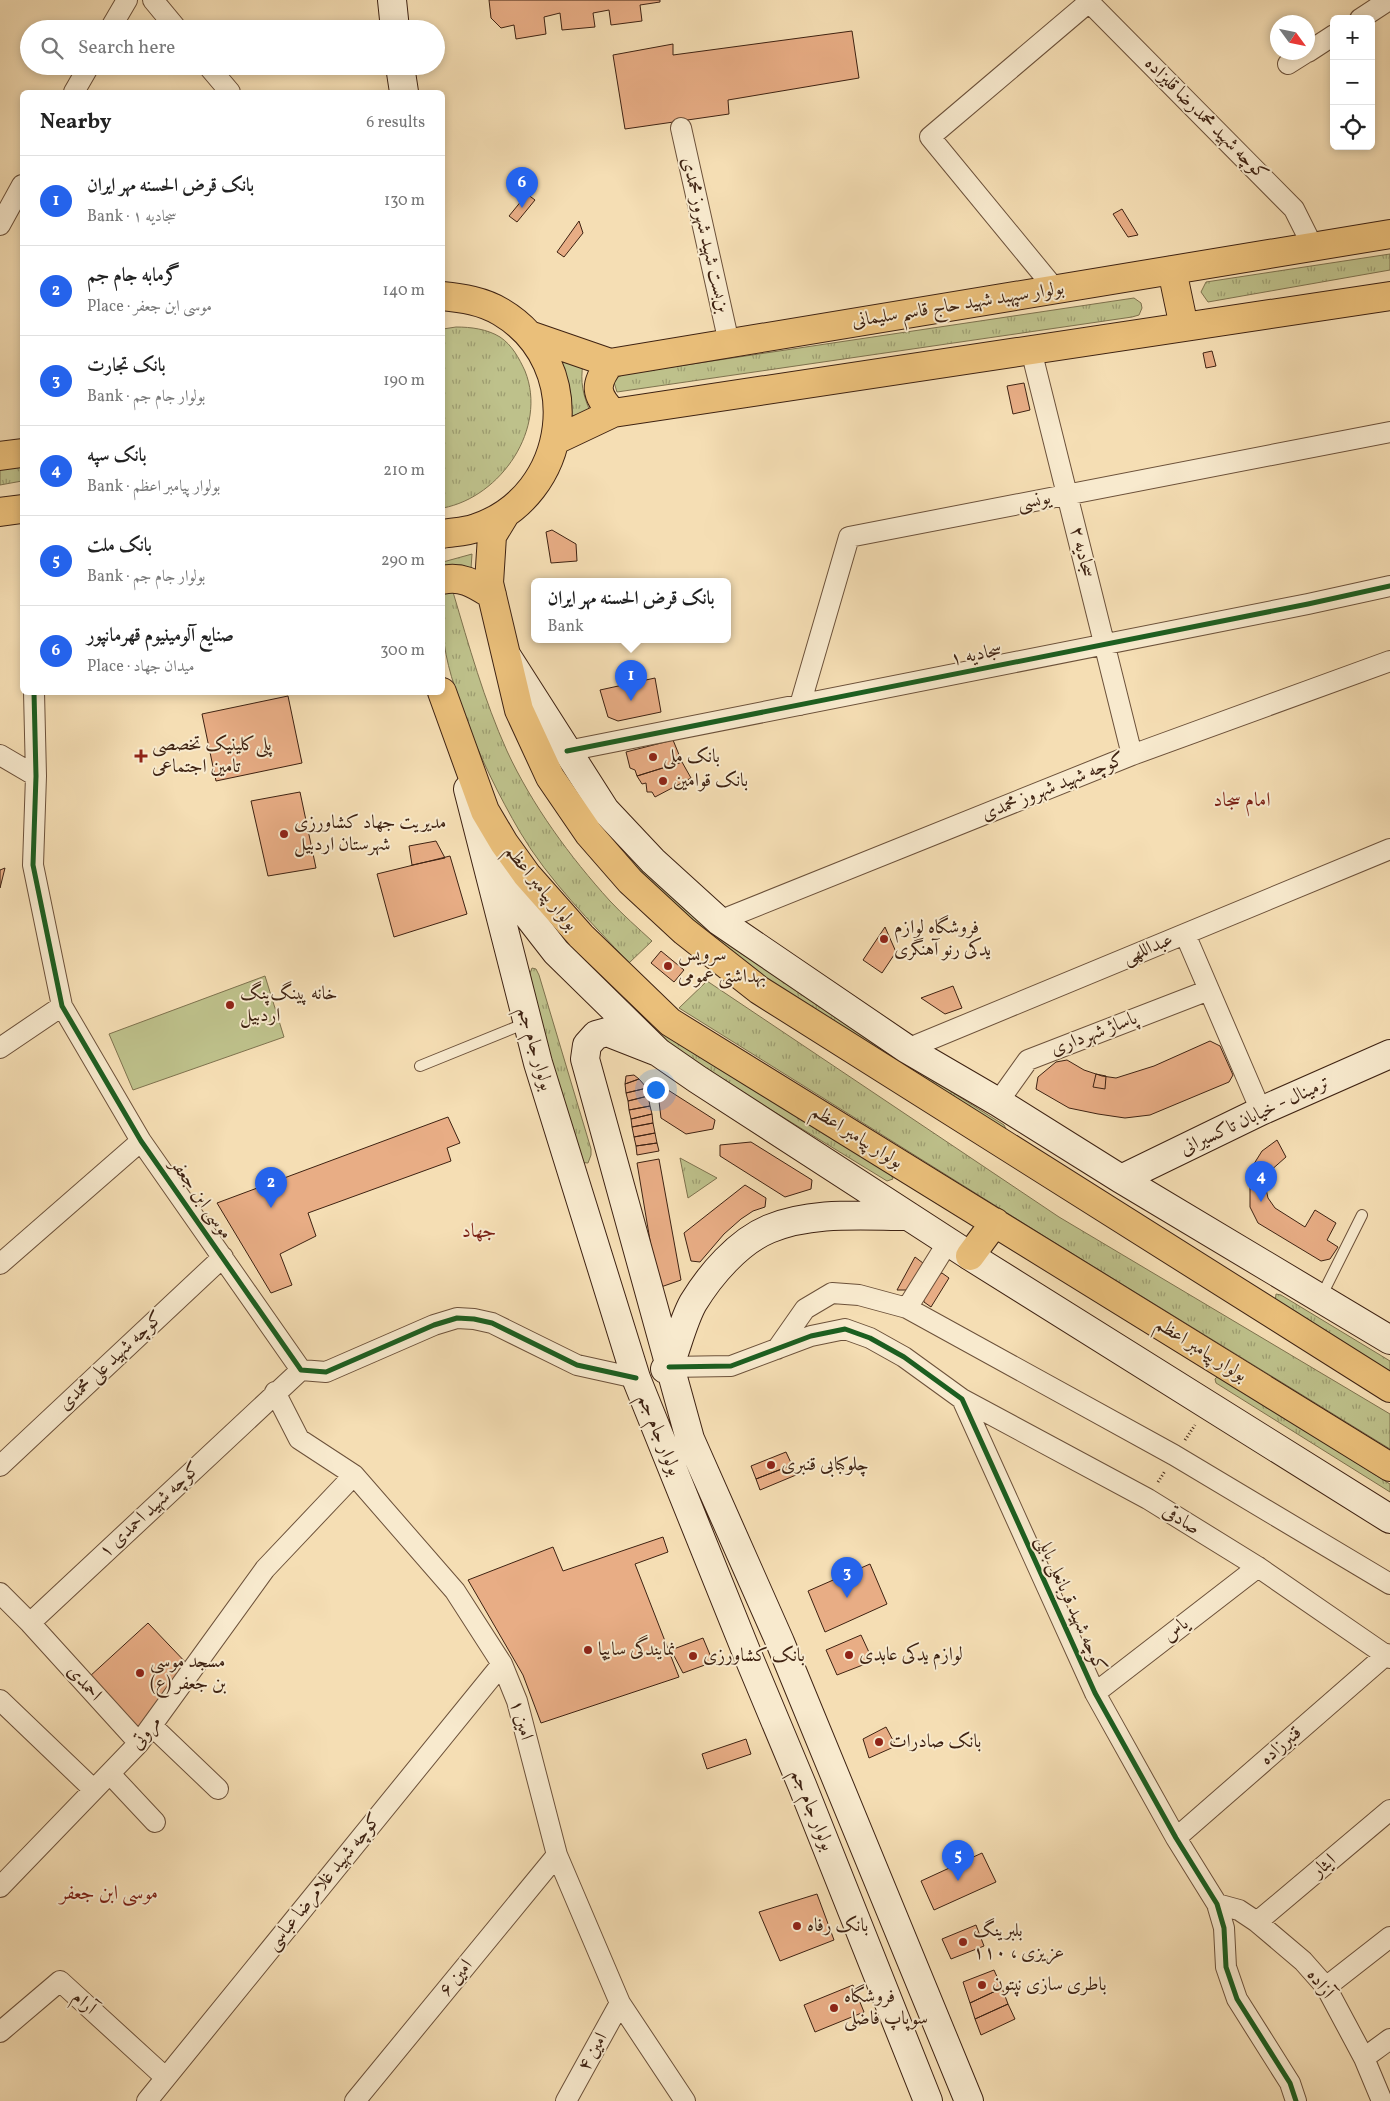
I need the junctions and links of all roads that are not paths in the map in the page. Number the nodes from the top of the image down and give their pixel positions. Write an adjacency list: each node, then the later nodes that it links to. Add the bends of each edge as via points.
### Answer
1 (127, 0): 7 (street)
2 (153, 0): 8 (street)
3 (392, 0): 9 (main road)
4 (1389, 0): 6 (street)
5 (1088, 1): 24 (street, کوچه شهید محمدرضا قلیزاده, via 1294,209); 26 (street, via 930,136)
6 (1366, 15)
7 (115, 20)
8 (170, 20)
9 (395, 20)
10 (1330, 38): 11 (street)
11 (1315, 47)
12 (1294, 60): 13 (street)
13 (1288, 64)
14 (84, 75): 17 (street)
15 (216, 75): 18 (street)
16 (401, 75): 19 (main road)
17 (75, 90)
18 (228, 90)
19 (404, 90)
20 (681, 128): 31 (street, بن‌بست شهید شهروز محمدی)
21 (20, 189): 22 (street)
22 (0, 225)
23 (1390, 234): 24 (main road, بولوار سپهبد شهید حاج قاسم سلیمانی)
24 (1313, 247): 25 (main road, بولوار سپهبد شهید حاج قاسم سلیمانی)
25 (1172, 270): 26 (main road, بولوار سپهبد شهید حاج قاسم سلیمانی); 29 (main road)
26 (1055, 288): 31 (main road, بولوار سپهبد شهید حاج قاسم سلیمانی)
27 (445, 296): 30 (main road, via 466,298 500,312)
28 (1390, 296): 29 (main road)
29 (1184, 327): 32 (main road)
30 (529, 335): 33 (main road, بولوار سپهبد شهید حاج قاسم سلیمانی); 36 (main road, via 549,366 559,402)
31 (729, 343): 33 (main road, بولوار سپهبد شهید حاج قاسم سلیمانی)
32 (1031, 350): 34 (main road); 39 (street, سجادیه ۲)
33 (610, 363): 34 (main road, via 602,373 598,387 601,400)
34 (613, 413): 36 (main road)
35 (1390, 432): 39 (street, یونسی)
36 (556, 440): 42 (main road, via 538,481)
37 (20, 453): 38 (main road)
38 (0, 456)
39 (1067, 495): 47 (street, سجادیه ۲); 52 (street, یونسی, via 849,537)
40 (20, 509): 41 (main road)
41 (0, 512)
42 (506, 513): 43 (main road, via 476,528); 46 (main road, via 492,536 489,583)
43 (445, 533)
44 (445, 579): 46 (main road, via 471,581)
45 (1390, 586): 47 (street, سجادیه ۱)
46 (492, 595): 48 (main road)
47 (1104, 645): 52 (street, سجادیه ۱); 55 (street, سجادیه ۲)
48 (506, 654): 53 (main road); 89 (main road, via 518,710 550,777 590,834 630,881 684,931 759,990)
49 (1390, 661): 55 (street, کوچه شهید شهروز محمدی)
50 (34, 695): 56 (street, موسی ابن جعفر)
51 (446, 705): 58 (main road, بولوار جام جم); 77 (main road, بولوار پیامبر اعظم, via 486,811 504,843 527,875 581,936 636,991 670,1022)
52 (800, 705): 53 (street, سجادیه ۱)
53 (567, 751): 59 (main road, via 605,810 653,861)
54 (0, 755): 56 (street)
55 (1132, 756): 59 (street, کوچه شهید شهروز محمدی)
56 (36, 776): 62 (street, موسی ابن جعفر, via 33,865)
57 (1390, 848): 60 (street, عبداللهی)
58 (486, 862): 63 (main road, بولوار جام جم); 66 (main road, بولوار پیامبر اعظم, via 556,952)
59 (718, 920): 65 (main road)
60 (1185, 934): 61 (street); 65 (street, عبداللهی)
61 (1209, 990): 69 (street, پاساژ شهرداری, via 1028,1060); 70 (street)
62 (62, 1006): 64 (street); 71 (street, موسی ابن جعفر)
63 (527, 1023): 68 (lane); 74 (main road, بولوار جام جم)
64 (0, 1048)
65 (907, 1049): 69 (main road)
66 (658, 1052): 73 (main road, بولوار جام جم, via 607,1032 596,1035 587,1045 585,1059); 75 (main road, بولوار پیامبر اعظم)
67 (1390, 1054): 70 (main road, ترمینال - خیابان تاکسیرانی)
68 (420, 1066)
69 (998, 1102): 72 (main road)
70 (1261, 1111): 72 (main road, ترمینال - خیابان تاکسیرانی)
71 (141, 1141): 80 (street, موسی ابن جعفر); 81 (street)
72 (1121, 1178): 82 (main road)
73 (618, 1179): 74 (main road); 86 (main road, بولوار جام جم)
74 (578, 1191): 88 (main road, بولوار جام جم)
75 (908, 1216): 78 (main road, بولوار پیامبر اعظم); 86 (main road, via 834,1216 805,1220 769,1229 742,1246 716,1272 693,1304)
76 (1362, 1216): 82 (lane)
77 (995, 1222): 79 (main road); 93 (main road, بولوار پیامبر اعظم)
78 (948, 1242): 79 (main road, بولوار پیامبر اعظم); 83 (street)
79 (970, 1256): 95 (main road, بولوار پیامبر اعظم)
80 (223, 1257): 87 (street, موسی ابن جعفر); 92 (street, کوچه شهید علی محمدی)
81 (0, 1264)
82 (1321, 1298): 84 (main road)
83 (907, 1308): 85 (street, via 859,1295 832,1293 805,1309); 97 (street, via 1174,1455)
84 (1390, 1340)
85 (777, 1349): 86 (street, کوچه شهید قربانعلی بابلی, via 731,1366); 91 (street, کوچه شهید قربانعلی بابلی, via 811,1336 845,1329 870,1338 904,1357)
86 (669, 1367): 88 (main road); 100 (main road, بولوار جام جم, via 690,1439)
87 (301, 1370): 88 (street, via 326,1372 457,1318 492,1323 577,1364); 90 (street, کوچه شهید احمدی ۱)
88 (636, 1378): 101 (main road, بولوار جام جم)
89 (1390, 1388)
90 (275, 1392): 94 (street, امین ۱, via 299,1440); 99 (street, کوچه شهید احمدی ۱)
91 (962, 1399): 96 (street, صادقی, via 1148,1499); 104 (street, کوچه شهید قربانعلی بابلی)
92 (0, 1466)
93 (1390, 1467)
94 (354, 1475): 103 (street, امین ۱, via 455,1591); 106 (street, مروتی, via 265,1569)
95 (1390, 1519)
96 (1258, 1567): 102 (street, صادقی); 104 (street, یاس)
97 (1390, 1584)
98 (0, 1593): 99 (street)
99 (30, 1623): 107 (street, احمدی)
100 (780, 1642): 101 (main road); 109 (main road, بولوار جام جم)
101 (746, 1651): 110 (main road, بولوار جام جم)
102 (1388, 1656): 115 (street, قنبرزاده)
103 (502, 1664): 116 (street, امین ۱, via 517,1701); 126 (street, کوچه شهید غلامرضا عباسی)
104 (1095, 1693): 115 (street, کوچه شهید قربانعلی بابلی)
105 (0, 1700): 111 (street)
106 (152, 1726): 107 (street, مروتی); 112 (street)
107 (139, 1743): 108 (street, مروتی)
108 (110, 1774): 111 (street, مروتی); 114 (street)
109 (835, 1774): 110 (main road); 132 (main road, بولوار جام جم)
110 (802, 1785): 131 (main road, بولوار جام جم)
111 (93, 1789): 117 (street, مروتی)
112 (218, 1789)
113 (1390, 1810): 119 (street, ایثار)
114 (156, 1822)
115 (1176, 1838): 118 (street, کوچه شهید قربانعلی بابلی)
116 (557, 1855): 122 (street, امین ۱); 128 (street, امین ۶)
117 (0, 1887)
118 (1217, 1904): 119 (street, آزاده, via 1239,1910); 133 (street, کوچه شهید قربانعلی بابلی, via 1224,1928 1226,1967 1237,1999 1290,2083)
119 (1257, 1922): 121 (street, آزاده, via 1303,1961)
120 (1390, 1937): 121 (street)
121 (1326, 1986): 125 (street, آزاده)
122 (620, 2003): 129 (street, امین ۴); 130 (street, امین ۱)
123 (0, 2032): 126 (street, آرام, via 60,1981)
124 (1390, 2039): 125 (street)
125 (1364, 2058): 134 (street, آزاده)
126 (165, 2077): 127 (street, کوچه شهید غلامرضا عباسی)
127 (147, 2101)
128 (355, 2101)
129 (566, 2101)
130 (685, 2101)
131 (928, 2101)
132 (968, 2101)
133 (1296, 2101)
134 (1382, 2101)

